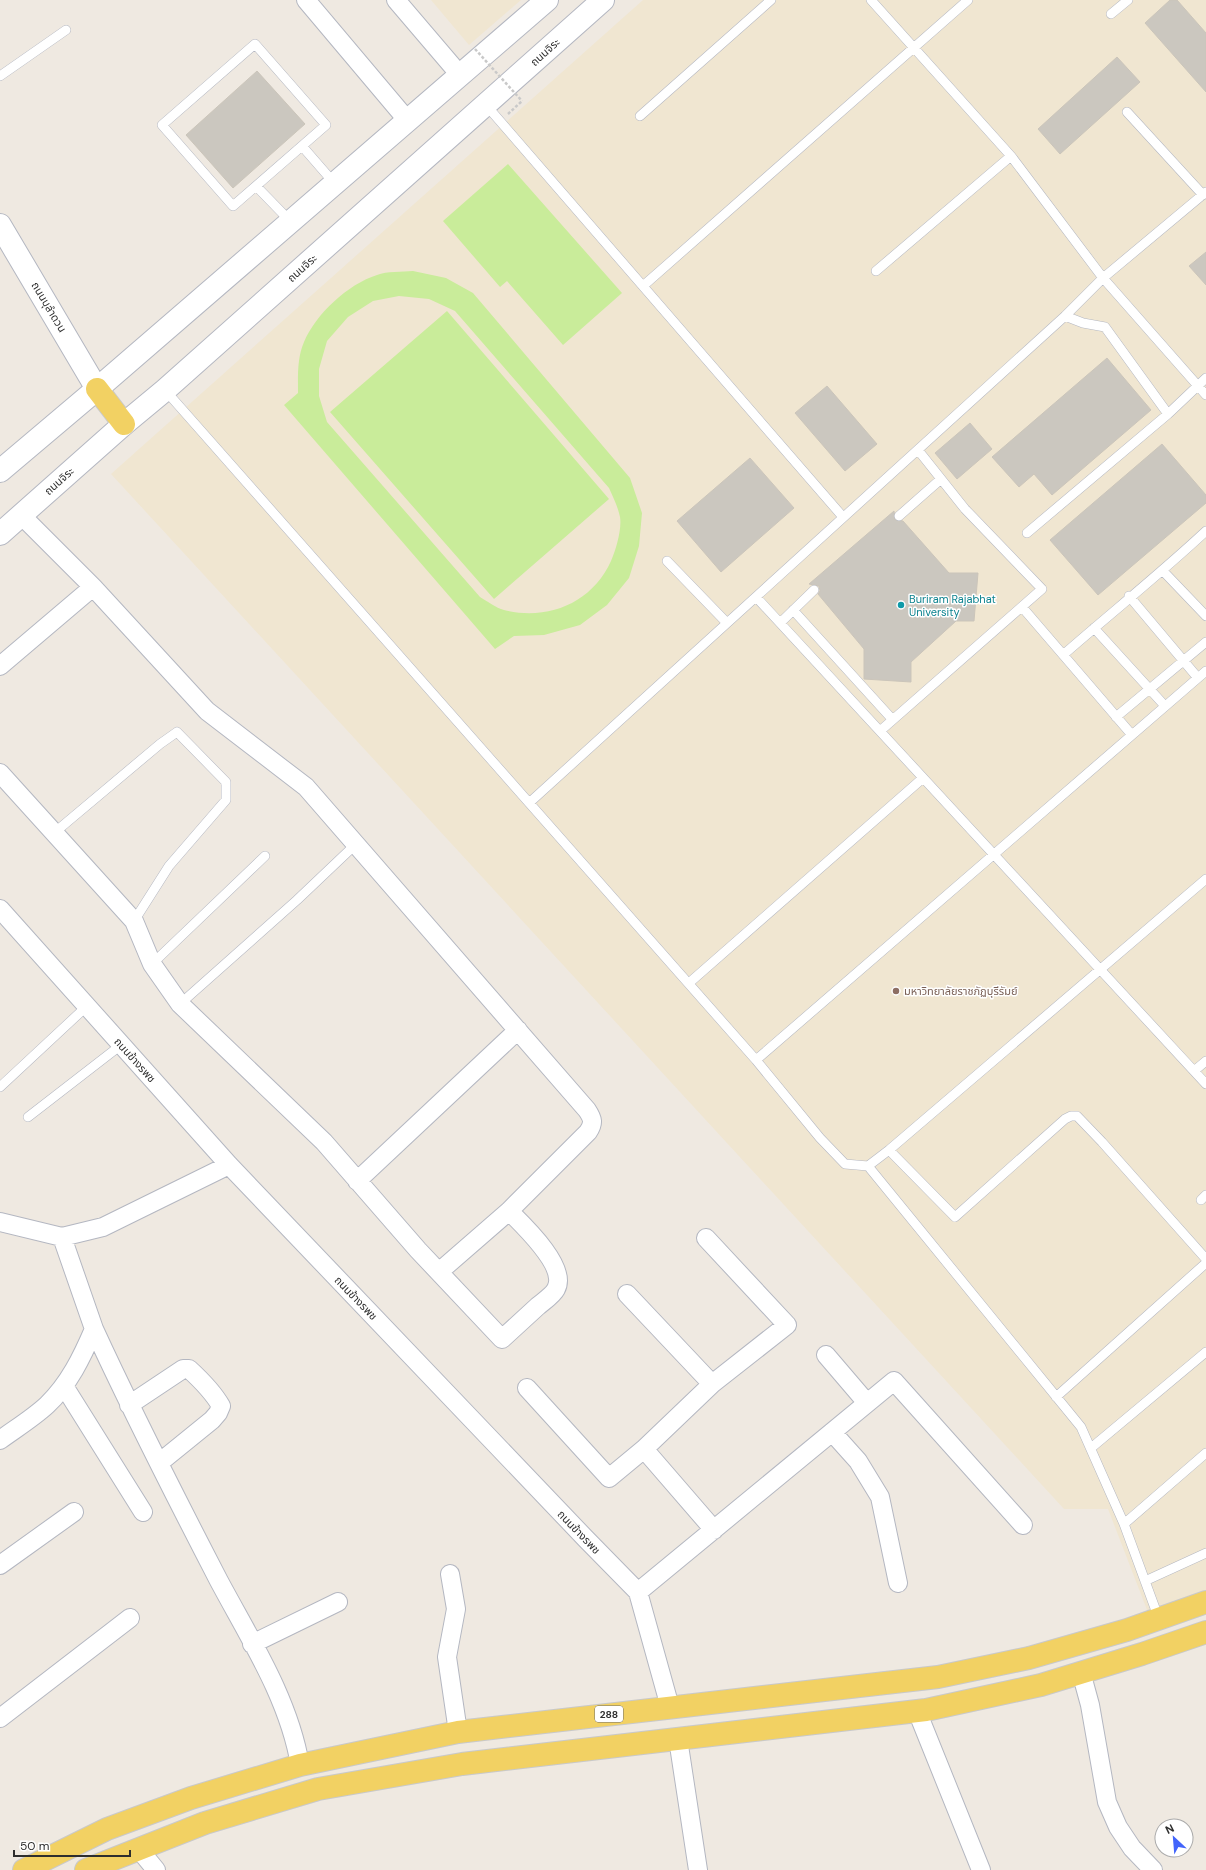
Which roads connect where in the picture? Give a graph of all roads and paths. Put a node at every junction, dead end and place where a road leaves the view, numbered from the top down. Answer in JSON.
{"nodes":[{"id":1,"x":396,"y":0,"type":"edge"},
{"id":2,"x":547,"y":0,"type":"edge"},
{"id":3,"x":604,"y":0,"type":"edge"},
{"id":4,"x":771,"y":0,"type":"edge"},
{"id":5,"x":871,"y":0,"type":"edge"},
{"id":6,"x":968,"y":0,"type":"edge"},
{"id":7,"x":1128,"y":0,"type":"edge"},
{"id":8,"x":311,"y":2,"type":"edge"},
{"id":9,"x":1111,"y":14,"type":"dead end"},
{"id":10,"x":66,"y":30,"type":"dead end"},
{"id":11,"x":915,"y":48,"type":"junction"},
{"id":12,"x":474,"y":49,"type":"dead end"},
{"id":13,"x":460,"y":75,"type":"junction"},
{"id":14,"x":0,"y":76,"type":"edge"},
{"id":15,"x":486,"y":105,"type":"junction"},
{"id":16,"x":1127,"y":112,"type":"dead end"},
{"id":17,"x":640,"y":116,"type":"dead end"},
{"id":18,"x":408,"y":121,"type":"junction"},
{"id":19,"x":500,"y":121,"type":"junction"},
{"id":20,"x":302,"y":146,"type":"junction"},
{"id":21,"x":1011,"y":156,"type":"junction"},
{"id":22,"x":335,"y":184,"type":"junction"},
{"id":23,"x":256,"y":186,"type":"junction"},
{"id":24,"x":1204,"y":194,"type":"edge"},
{"id":25,"x":291,"y":222,"type":"junction"},
{"id":26,"x":0,"y":225,"type":"edge"},
{"id":27,"x":876,"y":271,"type":"dead end"},
{"id":28,"x":1103,"y":278,"type":"junction"},
{"id":29,"x":643,"y":286,"type":"junction"},
{"id":30,"x":1065,"y":316,"type":"junction"},
{"id":31,"x":1206,"y":378,"type":"edge"},
{"id":32,"x":1197,"y":386,"type":"junction"},
{"id":33,"x":97,"y":389,"type":"junction"},
{"id":34,"x":165,"y":390,"type":"junction"},
{"id":35,"x":1206,"y":396,"type":"edge"},
{"id":36,"x":1168,"y":414,"type":"junction"},
{"id":37,"x":124,"y":424,"type":"junction"},
{"id":38,"x":918,"y":450,"type":"junction"},
{"id":39,"x":0,"y":471,"type":"edge"},
{"id":40,"x":941,"y":479,"type":"junction"},
{"id":41,"x":21,"y":515,"type":"junction"},
{"id":42,"x":898,"y":516,"type":"dead end"},
{"id":43,"x":843,"y":517,"type":"junction"},
{"id":44,"x":1206,"y":530,"type":"edge"},
{"id":45,"x":1027,"y":533,"type":"dead end"},
{"id":46,"x":0,"y":534,"type":"edge"},
{"id":47,"x":667,"y":560,"type":"dead end"},
{"id":48,"x":1163,"y":571,"type":"junction"},
{"id":49,"x":93,"y":587,"type":"junction"},
{"id":50,"x":814,"y":590,"type":"dead end"},
{"id":51,"x":1129,"y":596,"type":"junction"},
{"id":52,"x":756,"y":597,"type":"junction"},
{"id":53,"x":1022,"y":607,"type":"junction"},
{"id":54,"x":793,"y":610,"type":"junction"},
{"id":55,"x":1206,"y":616,"type":"edge"},
{"id":56,"x":727,"y":623,"type":"junction"},
{"id":57,"x":780,"y":623,"type":"junction"},
{"id":58,"x":1094,"y":628,"type":"junction"},
{"id":59,"x":1206,"y":642,"type":"edge"},
{"id":60,"x":1062,"y":655,"type":"junction"},
{"id":61,"x":1184,"y":661,"type":"junction"},
{"id":62,"x":0,"y":666,"type":"edge"},
{"id":63,"x":1206,"y":672,"type":"edge"},
{"id":64,"x":1198,"y":678,"type":"junction"},
{"id":65,"x":1150,"y":689,"type":"junction"},
{"id":66,"x":1165,"y":706,"type":"junction"},
{"id":67,"x":1116,"y":717,"type":"junction"},
{"id":68,"x":892,"y":719,"type":"junction"},
{"id":69,"x":880,"y":731,"type":"junction"},
{"id":70,"x":1132,"y":735,"type":"junction"},
{"id":71,"x":0,"y":773,"type":"edge"},
{"id":72,"x":923,"y":778,"type":"junction"},
{"id":73,"x":530,"y":803,"type":"junction"},
{"id":74,"x":54,"y":832,"type":"junction"},
{"id":75,"x":356,"y":844,"type":"junction"},
{"id":76,"x":994,"y":854,"type":"junction"},
{"id":77,"x":265,"y":856,"type":"dead end"},
{"id":78,"x":1206,"y":879,"type":"edge"},
{"id":79,"x":0,"y":909,"type":"edge"},
{"id":80,"x":134,"y":921,"type":"junction"},
{"id":81,"x":152,"y":964,"type":"junction"},
{"id":82,"x":1101,"y":970,"type":"junction"},
{"id":83,"x":689,"y":984,"type":"junction"},
{"id":84,"x":180,"y":1004,"type":"junction"},
{"id":85,"x":87,"y":1006,"type":"junction"},
{"id":86,"x":518,"y":1030,"type":"junction"},
{"id":87,"x":122,"y":1044,"type":"junction"},
{"id":88,"x":756,"y":1060,"type":"junction"},
{"id":89,"x":1206,"y":1061,"type":"edge"},
{"id":90,"x":1194,"y":1071,"type":"junction"},
{"id":91,"x":1206,"y":1084,"type":"edge"},
{"id":92,"x":0,"y":1087,"type":"edge"},
{"id":93,"x":28,"y":1117,"type":"dead end"},
{"id":94,"x":889,"y":1150,"type":"junction"},
{"id":95,"x":229,"y":1165,"type":"junction"},
{"id":96,"x":868,"y":1166,"type":"junction"},
{"id":97,"x":357,"y":1181,"type":"junction"},
{"id":98,"x":509,"y":1210,"type":"junction"},
{"id":99,"x":0,"y":1222,"type":"edge"},
{"id":100,"x":62,"y":1237,"type":"junction"},
{"id":101,"x":706,"y":1238,"type":"dead end"},
{"id":102,"x":1206,"y":1259,"type":"edge"},
{"id":103,"x":1206,"y":1263,"type":"edge"},
{"id":104,"x":440,"y":1271,"type":"junction"},
{"id":105,"x":627,"y":1294,"type":"dead end"},
{"id":106,"x":94,"y":1329,"type":"junction"},
{"id":107,"x":1206,"y":1352,"type":"edge"},
{"id":108,"x":826,"y":1355,"type":"dead end"},
{"id":109,"x":712,"y":1384,"type":"junction"},
{"id":110,"x":64,"y":1386,"type":"junction"},
{"id":111,"x":528,"y":1388,"type":"dead end"},
{"id":112,"x":1056,"y":1397,"type":"junction"},
{"id":113,"x":867,"y":1403,"type":"junction"},
{"id":114,"x":129,"y":1405,"type":"junction"},
{"id":115,"x":832,"y":1432,"type":"junction"},
{"id":116,"x":0,"y":1440,"type":"edge"},
{"id":117,"x":1090,"y":1448,"type":"junction"},
{"id":118,"x":644,"y":1449,"type":"junction"},
{"id":119,"x":1206,"y":1453,"type":"edge"},
{"id":120,"x":159,"y":1463,"type":"junction"},
{"id":121,"x":74,"y":1512,"type":"dead end"},
{"id":122,"x":143,"y":1512,"type":"dead end"},
{"id":123,"x":1124,"y":1524,"type":"junction"},
{"id":124,"x":1023,"y":1525,"type":"dead end"},
{"id":125,"x":714,"y":1530,"type":"junction"},
{"id":126,"x":1205,"y":1557,"type":"edge"},
{"id":127,"x":0,"y":1565,"type":"edge"},
{"id":128,"x":450,"y":1574,"type":"dead end"},
{"id":129,"x":1145,"y":1581,"type":"junction"},
{"id":130,"x":898,"y":1583,"type":"dead end"},
{"id":131,"x":638,"y":1592,"type":"junction"},
{"id":132,"x":338,"y":1602,"type":"dead end"},
{"id":133,"x":1206,"y":1602,"type":"edge"},
{"id":134,"x":130,"y":1618,"type":"dead end"},
{"id":135,"x":1159,"y":1619,"type":"junction"},
{"id":136,"x":1206,"y":1632,"type":"edge"},
{"id":137,"x":252,"y":1644,"type":"junction"},
{"id":138,"x":1081,"y":1672,"type":"junction"},
{"id":139,"x":670,"y":1707,"type":"junction"},
{"id":140,"x":917,"y":1711,"type":"junction"},
{"id":141,"x":0,"y":1718,"type":"edge"},
{"id":142,"x":458,"y":1732,"type":"junction"},
{"id":143,"x":678,"y":1739,"type":"junction"},
{"id":144,"x":300,"y":1765,"type":"junction"},
{"id":145,"x":138,"y":1848,"type":"junction"},
{"id":146,"x":24,"y":1870,"type":"edge"},
{"id":147,"x":86,"y":1870,"type":"edge"},
{"id":148,"x":156,"y":1870,"type":"edge"},
{"id":149,"x":698,"y":1870,"type":"edge"},
{"id":150,"x":981,"y":1870,"type":"edge"},
{"id":151,"x":1153,"y":1870,"type":"edge"}],
"edges":[{"from":1,"to":13,"type":"street"},
{"from":2,"to":13,"type":"main road"},
{"from":3,"to":15,"type":"main road","name":"ถนนจิระ"},
{"from":4,"to":17,"type":"lane"},
{"from":5,"to":11,"type":"lane"},
{"from":6,"to":11,"type":"lane"},
{"from":7,"to":9,"type":"lane"},
{"from":8,"to":18,"type":"street"},
{"from":10,"to":14,"type":"lane"},
{"from":11,"to":21,"type":"lane"},
{"from":11,"to":29,"type":"lane"},
{"from":12,"to":19,"type":"path","bridge":true},
{"from":13,"to":18,"type":"main road"},
{"from":15,"to":19,"type":"lane"},
{"from":15,"to":34,"type":"main road","name":"ถนนจิระ"},
{"from":16,"to":24,"type":"lane"},
{"from":18,"to":22,"type":"main road"},
{"from":19,"to":29,"type":"lane"},
{"from":20,"to":22,"type":"lane"},
{"from":20,"to":23,"type":"lane"},
{"from":20,"to":23,"type":"lane"},
{"from":21,"to":27,"type":"lane"},
{"from":21,"to":28,"type":"lane"},
{"from":22,"to":25,"type":"main road"},
{"from":23,"to":25,"type":"lane"},
{"from":24,"to":28,"type":"lane"},
{"from":25,"to":33,"type":"main road"},
{"from":26,"to":33,"type":"main road","name":"ถนนบุลำดวน"},
{"from":28,"to":30,"type":"lane"},
{"from":28,"to":32,"type":"lane"},
{"from":29,"to":43,"type":"lane"},
{"from":30,"to":36,"type":"lane"},
{"from":30,"to":38,"type":"lane"},
{"from":31,"to":32,"type":"lane"},
{"from":32,"to":35,"type":"lane"},
{"from":32,"to":36,"type":"lane"},
{"from":33,"to":37,"type":"main road"},
{"from":33,"to":39,"type":"main road"},
{"from":34,"to":37,"type":"main road","name":"ถนนจิระ"},
{"from":34,"to":73,"type":"lane"},
{"from":36,"to":45,"type":"lane"},
{"from":37,"to":41,"type":"main road","name":"ถนนจิระ"},
{"from":38,"to":40,"type":"lane"},
{"from":38,"to":43,"type":"lane"},
{"from":40,"to":42,"type":"lane"},
{"from":40,"to":53,"type":"lane"},
{"from":41,"to":46,"type":"main road","name":"ถนนจิระ"},
{"from":41,"to":49,"type":"street"},
{"from":43,"to":52,"type":"lane"},
{"from":44,"to":48,"type":"lane"},
{"from":47,"to":56,"type":"lane"},
{"from":48,"to":51,"type":"lane"},
{"from":48,"to":55,"type":"lane"},
{"from":49,"to":62,"type":"street"},
{"from":49,"to":75,"type":"street"},
{"from":50,"to":54,"type":"lane"},
{"from":51,"to":58,"type":"lane"},
{"from":51,"to":61,"type":"lane"},
{"from":52,"to":56,"type":"lane"},
{"from":52,"to":57,"type":"lane"},
{"from":53,"to":60,"type":"lane"},
{"from":53,"to":68,"type":"lane"},
{"from":54,"to":57,"type":"lane"},
{"from":54,"to":68,"type":"lane"},
{"from":56,"to":73,"type":"lane"},
{"from":57,"to":69,"type":"lane"},
{"from":58,"to":60,"type":"lane"},
{"from":58,"to":65,"type":"lane"},
{"from":59,"to":61,"type":"lane"},
{"from":60,"to":67,"type":"lane"},
{"from":61,"to":64,"type":"lane"},
{"from":61,"to":65,"type":"lane"},
{"from":63,"to":64,"type":"lane"},
{"from":64,"to":66,"type":"lane"},
{"from":65,"to":66,"type":"lane"},
{"from":65,"to":67,"type":"lane"},
{"from":66,"to":70,"type":"lane"},
{"from":67,"to":70,"type":"lane"},
{"from":68,"to":69,"type":"lane"},
{"from":69,"to":72,"type":"lane"},
{"from":70,"to":76,"type":"lane"},
{"from":71,"to":74,"type":"street"},
{"from":72,"to":76,"type":"lane"},
{"from":72,"to":83,"type":"lane"},
{"from":73,"to":83,"type":"lane"},
{"from":74,"to":80,"type":"street"},
{"from":74,"to":80,"type":"lane"},
{"from":75,"to":84,"type":"lane"},
{"from":75,"to":86,"type":"street"},
{"from":76,"to":82,"type":"lane"},
{"from":76,"to":88,"type":"lane"},
{"from":77,"to":81,"type":"lane"},
{"from":78,"to":82,"type":"lane"},
{"from":79,"to":85,"type":"street","name":"ถนนข้างรพช"},
{"from":80,"to":81,"type":"street"},
{"from":81,"to":84,"type":"street"},
{"from":82,"to":90,"type":"lane"},
{"from":82,"to":94,"type":"lane"},
{"from":83,"to":88,"type":"lane"},
{"from":84,"to":97,"type":"street"},
{"from":85,"to":87,"type":"street","name":"ถนนข้างรพช"},
{"from":85,"to":92,"type":"lane"},
{"from":86,"to":97,"type":"street"},
{"from":86,"to":98,"type":"street"},
{"from":87,"to":93,"type":"lane"},
{"from":87,"to":95,"type":"street","name":"ถนนข้างรพช"},
{"from":88,"to":96,"type":"lane"},
{"from":89,"to":90,"type":"lane"},
{"from":90,"to":91,"type":"lane"},
{"from":94,"to":96,"type":"lane"},
{"from":94,"to":102,"type":"lane"},
{"from":95,"to":100,"type":"street"},
{"from":95,"to":131,"type":"street","name":"ถนนข้างรพช"},
{"from":96,"to":112,"type":"lane"},
{"from":97,"to":104,"type":"street"},
{"from":98,"to":104,"type":"street"},
{"from":98,"to":104,"type":"street"},
{"from":99,"to":100,"type":"street"},
{"from":100,"to":106,"type":"street"},
{"from":101,"to":109,"type":"street"},
{"from":103,"to":112,"type":"lane"},
{"from":105,"to":109,"type":"street"},
{"from":106,"to":110,"type":"street"},
{"from":106,"to":114,"type":"street"},
{"from":107,"to":117,"type":"lane"},
{"from":108,"to":113,"type":"street"},
{"from":109,"to":118,"type":"street"},
{"from":110,"to":116,"type":"street"},
{"from":110,"to":122,"type":"street"},
{"from":111,"to":118,"type":"street"},
{"from":112,"to":117,"type":"lane"},
{"from":113,"to":115,"type":"street"},
{"from":113,"to":124,"type":"street"},
{"from":114,"to":120,"type":"street"},
{"from":114,"to":120,"type":"street"},
{"from":115,"to":125,"type":"street"},
{"from":115,"to":130,"type":"street"},
{"from":117,"to":123,"type":"lane"},
{"from":118,"to":125,"type":"street"},
{"from":119,"to":123,"type":"lane"},
{"from":120,"to":137,"type":"street"},
{"from":121,"to":127,"type":"street"},
{"from":123,"to":129,"type":"lane"},
{"from":125,"to":131,"type":"street"},
{"from":126,"to":129,"type":"lane"},
{"from":128,"to":142,"type":"street"},
{"from":129,"to":135,"type":"lane"},
{"from":131,"to":139,"type":"street","name":"ถนนข้างรพช"},
{"from":132,"to":137,"type":"street"},
{"from":133,"to":135,"type":"main road","number":"288"},
{"from":134,"to":141,"type":"street"},
{"from":135,"to":139,"type":"main road","number":"288"},
{"from":136,"to":138,"type":"main road"},
{"from":137,"to":144,"type":"street"},
{"from":138,"to":140,"type":"main road"},
{"from":138,"to":151,"type":"street"},
{"from":139,"to":142,"type":"main road","number":"288"},
{"from":139,"to":143,"type":"main road"},
{"from":140,"to":143,"type":"main road"},
{"from":140,"to":150,"type":"street"},
{"from":142,"to":144,"type":"main road","number":"288"},
{"from":143,"to":145,"type":"main road"},
{"from":143,"to":149,"type":"street"},
{"from":144,"to":146,"type":"main road","number":"288"},
{"from":145,"to":147,"type":"main road"},
{"from":145,"to":148,"type":"street"}]}
